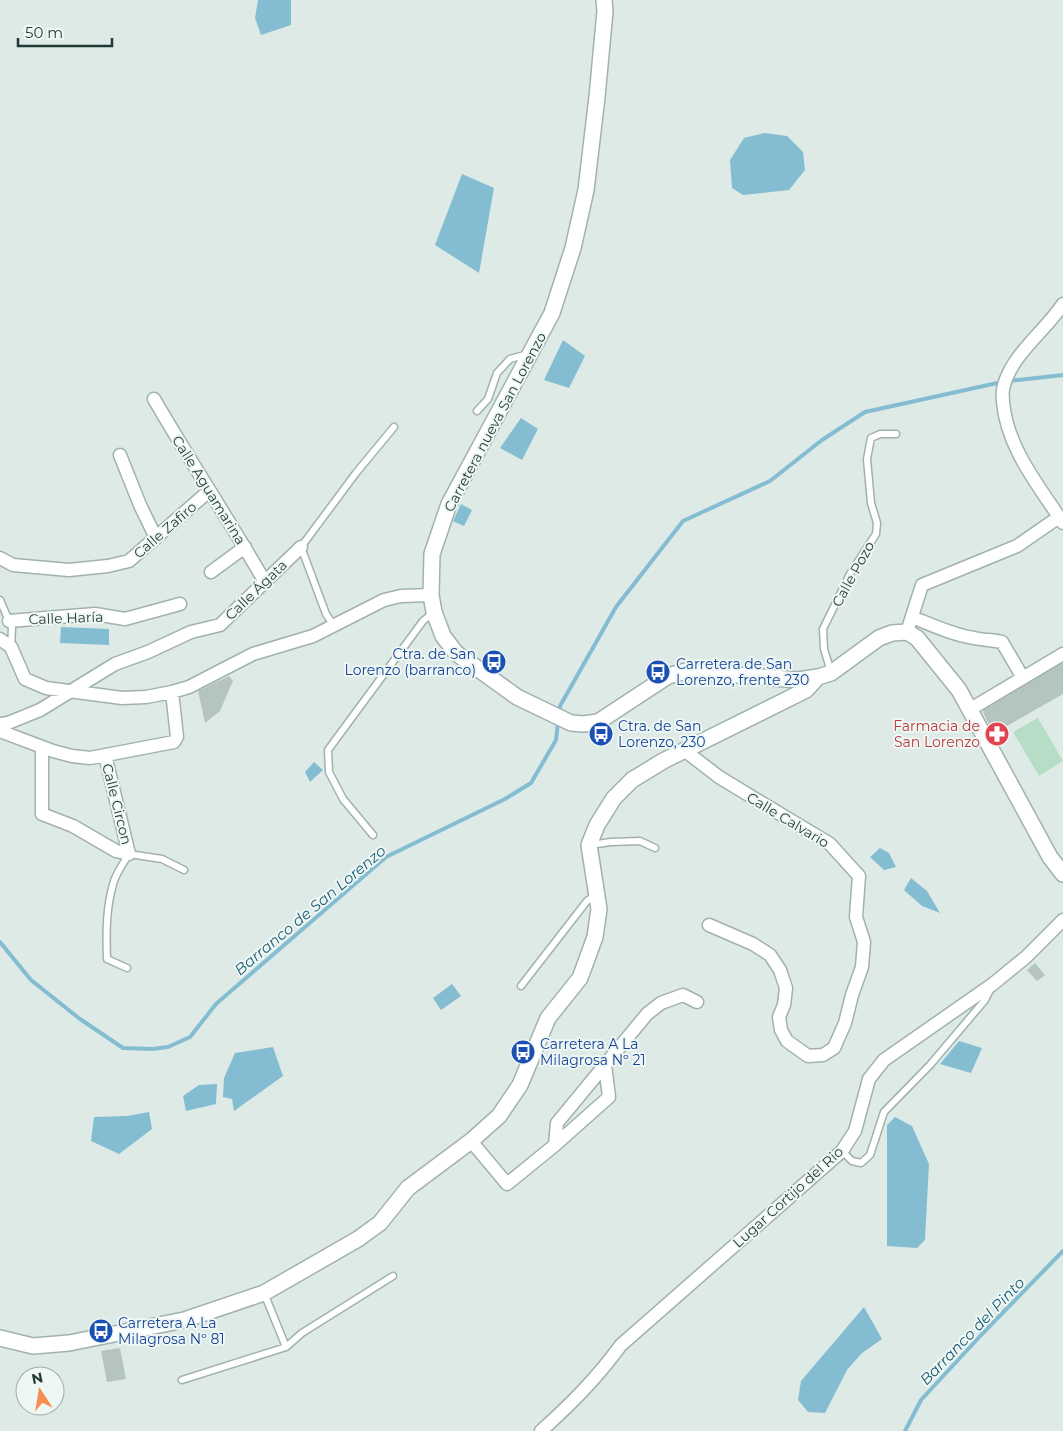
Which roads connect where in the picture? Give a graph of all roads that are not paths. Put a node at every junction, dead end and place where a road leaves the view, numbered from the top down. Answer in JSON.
{"nodes":[{"id":1,"x":604,"y":0,"type":"edge"},
{"id":2,"x":1063,"y":304,"type":"edge"},
{"id":3,"x":531,"y":353,"type":"junction"},
{"id":4,"x":154,"y":399,"type":"dead end"},
{"id":5,"x":478,"y":412,"type":"dead end"},
{"id":6,"x":394,"y":428,"type":"dead end"},
{"id":7,"x":896,"y":434,"type":"dead end"},
{"id":8,"x":120,"y":455,"type":"dead end"},
{"id":9,"x":209,"y":491,"type":"junction"},
{"id":10,"x":1061,"y":520,"type":"edge"},
{"id":11,"x":156,"y":538,"type":"junction"},
{"id":12,"x":245,"y":547,"type":"junction"},
{"id":13,"x":300,"y":547,"type":"junction"},
{"id":14,"x":0,"y":558,"type":"edge"},
{"id":15,"x":211,"y":572,"type":"dead end"},
{"id":16,"x":264,"y":582,"type":"junction"},
{"id":17,"x":431,"y":595,"type":"junction"},
{"id":18,"x":0,"y":600,"type":"edge"},
{"id":19,"x":180,"y":604,"type":"dead end"},
{"id":20,"x":434,"y":612,"type":"junction"},
{"id":21,"x":912,"y":616,"type":"junction"},
{"id":22,"x":9,"y":621,"type":"junction"},
{"id":23,"x":334,"y":626,"type":"junction"},
{"id":24,"x":907,"y":632,"type":"junction"},
{"id":25,"x":0,"y":639,"type":"edge"},
{"id":26,"x":11,"y":647,"type":"junction"},
{"id":27,"x":1063,"y":654,"type":"edge"},
{"id":28,"x":824,"y":675,"type":"junction"},
{"id":29,"x":1023,"y":678,"type":"junction"},
{"id":30,"x":71,"y":692,"type":"junction"},
{"id":31,"x":172,"y":692,"type":"junction"},
{"id":32,"x":970,"y":710,"type":"junction"},
{"id":33,"x":0,"y":724,"type":"edge"},
{"id":34,"x":0,"y":731,"type":"edge"},
{"id":35,"x":42,"y":747,"type":"junction"},
{"id":36,"x":684,"y":750,"type":"junction"},
{"id":37,"x":105,"y":755,"type":"junction"},
{"id":38,"x":373,"y":835,"type":"dead end"},
{"id":39,"x":589,"y":845,"type":"junction"},
{"id":40,"x":655,"y":848,"type":"dead end"},
{"id":41,"x":129,"y":854,"type":"junction"},
{"id":42,"x":184,"y":870,"type":"dead end"},
{"id":43,"x":1063,"y":874,"type":"edge"},
{"id":44,"x":597,"y":895,"type":"junction"},
{"id":45,"x":1063,"y":920,"type":"edge"},
{"id":46,"x":709,"y":925,"type":"dead end"},
{"id":47,"x":127,"y":968,"type":"dead end"},
{"id":48,"x":993,"y":984,"type":"junction"},
{"id":49,"x":521,"y":986,"type":"dead end"},
{"id":50,"x":697,"y":1002,"type":"dead end"},
{"id":51,"x":605,"y":1065,"type":"junction"},
{"id":52,"x":471,"y":1141,"type":"junction"},
{"id":53,"x":555,"y":1145,"type":"junction"},
{"id":54,"x":842,"y":1150,"type":"junction"},
{"id":55,"x":393,"y":1276,"type":"dead end"},
{"id":56,"x":264,"y":1293,"type":"junction"},
{"id":57,"x":0,"y":1338,"type":"edge"},
{"id":58,"x":286,"y":1347,"type":"junction"},
{"id":59,"x":182,"y":1380,"type":"dead end"},
{"id":60,"x":541,"y":1431,"type":"edge"}],
"edges":[{"from":1,"to":3,"type":"street","name":"Carretera nueva San Lorenzo"},
{"from":2,"to":10,"type":"street"},
{"from":3,"to":5,"type":"lane"},
{"from":3,"to":17,"type":"street","name":"Carretera nueva San Lorenzo"},
{"from":4,"to":9,"type":"street","name":"Calle Aguamarina"},
{"from":6,"to":13,"type":"lane","name":"Calle Ágata"},
{"from":7,"to":28,"type":"lane","name":"Calle Pozo"},
{"from":8,"to":11,"type":"street"},
{"from":9,"to":11,"type":"street","name":"Calle Zafiro"},
{"from":9,"to":12,"type":"street","name":"Calle Aguamarina"},
{"from":10,"to":21,"type":"street"},
{"from":11,"to":14,"type":"street","name":"Calle Zafiro"},
{"from":12,"to":15,"type":"street"},
{"from":12,"to":16,"type":"street","name":"Calle Aguamarina"},
{"from":13,"to":16,"type":"street","name":"Calle Ágata"},
{"from":13,"to":23,"type":"lane"},
{"from":16,"to":30,"type":"street","name":"Calle Ágata"},
{"from":17,"to":20,"type":"street","name":"Carretera nueva San Lorenzo"},
{"from":17,"to":23,"type":"street"},
{"from":18,"to":22,"type":"lane"},
{"from":19,"to":22,"type":"street","name":"Calle Haría"},
{"from":20,"to":28,"type":"street","name":"Carretera nueva San Lorenzo"},
{"from":20,"to":38,"type":"lane"},
{"from":21,"to":24,"type":"street"},
{"from":21,"to":29,"type":"street"},
{"from":22,"to":26,"type":"lane"},
{"from":23,"to":31,"type":"street"},
{"from":24,"to":28,"type":"street"},
{"from":24,"to":32,"type":"street"},
{"from":25,"to":26,"type":"street"},
{"from":26,"to":30,"type":"street"},
{"from":27,"to":29,"type":"street"},
{"from":28,"to":36,"type":"street"},
{"from":29,"to":32,"type":"street"},
{"from":30,"to":31,"type":"street"},
{"from":30,"to":33,"type":"street","name":"Calle Ágata"},
{"from":31,"to":37,"type":"street"},
{"from":32,"to":43,"type":"street"},
{"from":34,"to":35,"type":"street"},
{"from":35,"to":37,"type":"street"},
{"from":35,"to":41,"type":"street"},
{"from":36,"to":39,"type":"street"},
{"from":36,"to":46,"type":"street","name":"Calle Calvario"},
{"from":37,"to":41,"type":"street","name":"Calle Circon"},
{"from":39,"to":40,"type":"lane"},
{"from":39,"to":44,"type":"street"},
{"from":41,"to":42,"type":"lane"},
{"from":41,"to":47,"type":"lane"},
{"from":44,"to":49,"type":"lane"},
{"from":44,"to":52,"type":"street"},
{"from":45,"to":48,"type":"street","name":"Lugar Cortijo del Rio"},
{"from":48,"to":54,"type":"street","name":"Lugar Cortijo del Rio"},
{"from":48,"to":54,"type":"lane"},
{"from":50,"to":51,"type":"street"},
{"from":51,"to":53,"type":"street"},
{"from":51,"to":53,"type":"street"},
{"from":52,"to":53,"type":"street"},
{"from":52,"to":56,"type":"street"},
{"from":54,"to":60,"type":"street","name":"Lugar Cortijo del Rio"},
{"from":55,"to":58,"type":"lane"},
{"from":56,"to":57,"type":"street"},
{"from":56,"to":58,"type":"lane"},
{"from":58,"to":59,"type":"lane"}]}
